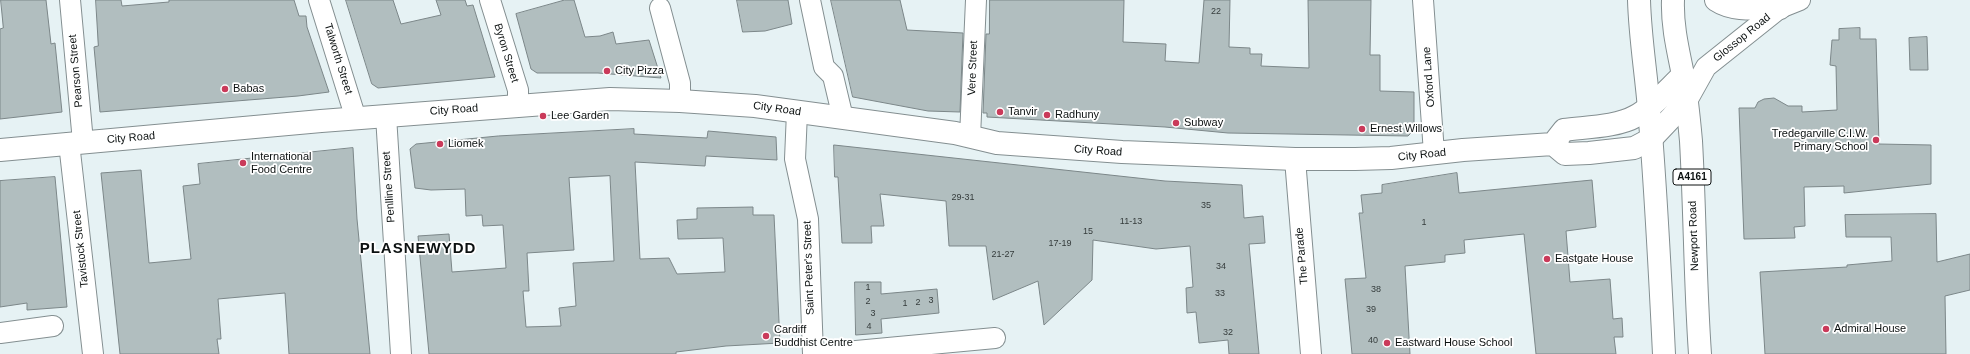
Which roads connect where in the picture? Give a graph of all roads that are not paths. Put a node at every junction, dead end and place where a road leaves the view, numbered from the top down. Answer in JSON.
{"nodes":[{"id":1,"x":70,"y":0,"type":"edge"},
{"id":2,"x":319,"y":0,"type":"edge"},
{"id":3,"x":490,"y":0,"type":"edge"},
{"id":4,"x":810,"y":0,"type":"edge"},
{"id":5,"x":976,"y":0,"type":"edge"},
{"id":6,"x":1424,"y":0,"type":"edge"},
{"id":7,"x":1639,"y":0,"type":"edge"},
{"id":8,"x":1673,"y":0,"type":"edge"},
{"id":9,"x":1716,"y":0,"type":"edge"},
{"id":10,"x":1790,"y":4,"type":"edge"},
{"id":11,"x":660,"y":8,"type":"dead end"},
{"id":12,"x":1706,"y":67,"type":"junction"},
{"id":13,"x":1683,"y":76,"type":"junction"},
{"id":14,"x":680,"y":100,"type":"junction"},
{"id":15,"x":1687,"y":101,"type":"junction"},
{"id":16,"x":518,"y":106,"type":"junction"},
{"id":17,"x":1649,"y":107,"type":"junction"},
{"id":18,"x":797,"y":112,"type":"junction"},
{"id":19,"x":386,"y":116,"type":"junction"},
{"id":20,"x":843,"y":118,"type":"junction"},
{"id":21,"x":356,"y":119,"type":"junction"},
{"id":22,"x":970,"y":137,"type":"junction"},
{"id":23,"x":1651,"y":139,"type":"junction"},
{"id":24,"x":76,"y":143,"type":"junction"},
{"id":25,"x":1553,"y":144,"type":"junction"},
{"id":26,"x":0,"y":150,"type":"edge"},
{"id":27,"x":1434,"y":154,"type":"junction"},
{"id":28,"x":1294,"y":159,"type":"junction"},
{"id":29,"x":53,"y":326,"type":"dead end"},
{"id":30,"x":0,"y":333,"type":"edge"},
{"id":31,"x":995,"y":338,"type":"dead end"},
{"id":32,"x":93,"y":354,"type":"edge"},
{"id":33,"x":401,"y":354,"type":"edge"},
{"id":34,"x":813,"y":354,"type":"edge"},
{"id":35,"x":824,"y":354,"type":"edge"},
{"id":36,"x":1311,"y":354,"type":"edge"},
{"id":37,"x":1664,"y":354,"type":"edge"},
{"id":38,"x":1700,"y":354,"type":"edge"}],
"edges":[{"from":1,"to":24,"type":"street","name":"Pearson Street"},
{"from":2,"to":21,"type":"street","name":"Talworth Street"},
{"from":3,"to":16,"type":"street","name":"Byron Street"},
{"from":4,"to":20,"type":"street"},
{"from":5,"to":22,"type":"street","name":"Vere Street"},
{"from":6,"to":27,"type":"street","name":"Oxford Lane"},
{"from":7,"to":17,"type":"main road"},
{"from":8,"to":13,"type":"main road","name":"Newport Road","number":"A4161"},
{"from":9,"to":10,"type":"main road"},
{"from":10,"to":12,"type":"street","name":"Glossop Road"},
{"from":11,"to":14,"type":"street"},
{"from":12,"to":13,"type":"street","name":"Glossop Road"},
{"from":12,"to":15,"type":"street","name":"Glossop Road"},
{"from":13,"to":15,"type":"main road","name":"Newport Road","number":"A4161"},
{"from":13,"to":17,"type":"main road"},
{"from":14,"to":16,"type":"main road","name":"City Road"},
{"from":14,"to":18,"type":"main road","name":"City Road"},
{"from":15,"to":23,"type":"main road"},
{"from":15,"to":38,"type":"main road","name":"Newport Road","number":"A4161"},
{"from":16,"to":19,"type":"main road","name":"City Road"},
{"from":17,"to":23,"type":"main road"},
{"from":17,"to":25,"type":"main road"},
{"from":18,"to":20,"type":"main road","name":"City Road"},
{"from":18,"to":34,"type":"street","name":"Saint Peter's Street"},
{"from":19,"to":21,"type":"main road","name":"City Road"},
{"from":19,"to":33,"type":"street","name":"Penlline Street"},
{"from":20,"to":22,"type":"main road","name":"City Road"},
{"from":21,"to":24,"type":"main road","name":"City Road"},
{"from":22,"to":28,"type":"main road","name":"City Road"},
{"from":23,"to":25,"type":"main road"},
{"from":23,"to":37,"type":"main road"},
{"from":24,"to":26,"type":"main road","name":"City Road"},
{"from":24,"to":32,"type":"street","name":"Tavistock Street"},
{"from":25,"to":27,"type":"main road","name":"City Road"},
{"from":27,"to":28,"type":"main road","name":"City Road"},
{"from":28,"to":36,"type":"street","name":"The Parade"},
{"from":29,"to":30,"type":"street"},
{"from":31,"to":35,"type":"street"}]}
